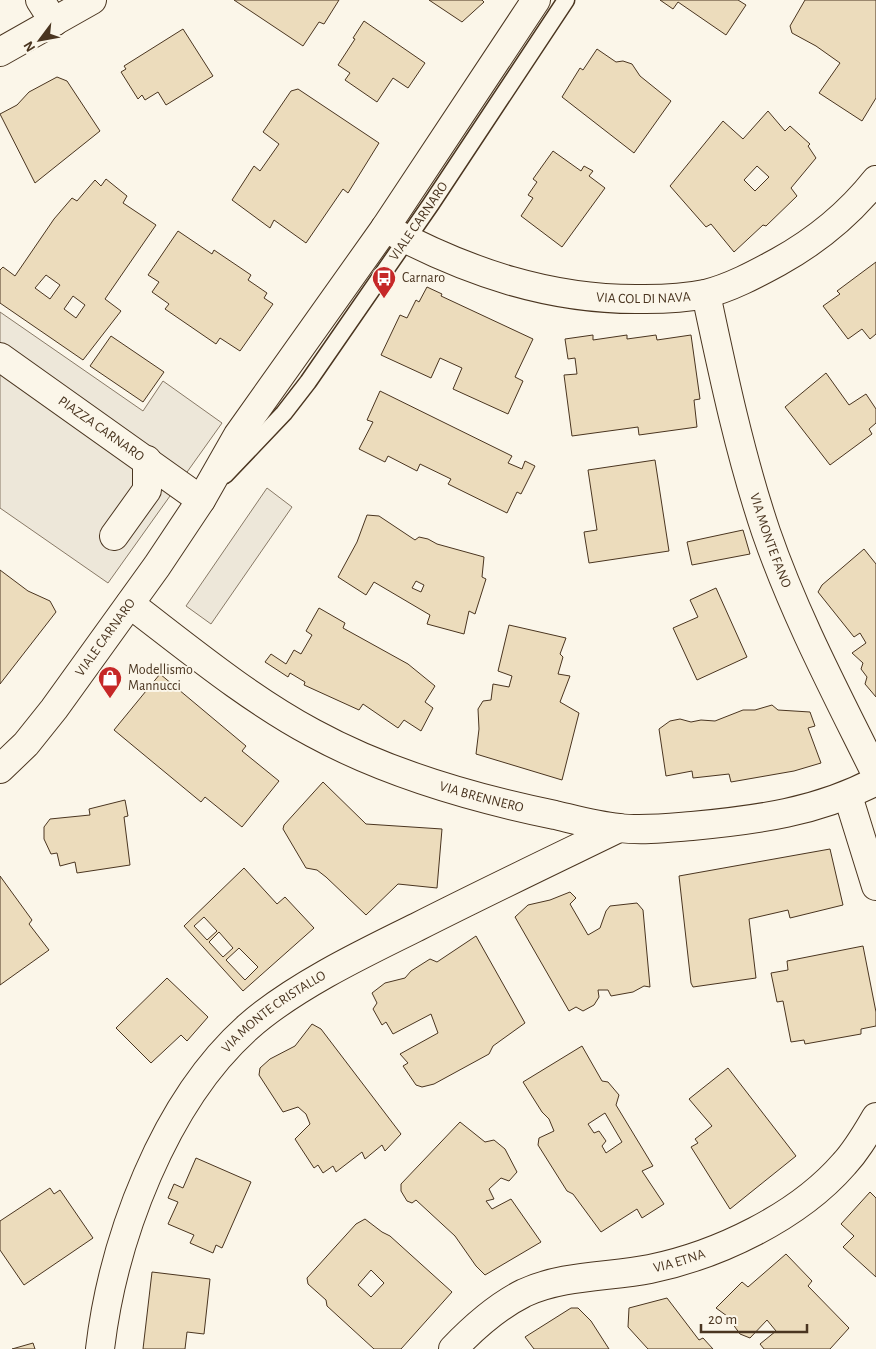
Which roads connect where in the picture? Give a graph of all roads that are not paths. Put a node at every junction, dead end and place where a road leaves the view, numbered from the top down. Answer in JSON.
{"nodes":[{"id":1,"x":92,"y":0,"type":"edge"},
{"id":2,"x":536,"y":0,"type":"edge"},
{"id":3,"x":566,"y":0,"type":"edge"},
{"id":4,"x":47,"y":11,"type":"edge"},
{"id":5,"x":0,"y":52,"type":"edge"},
{"id":6,"x":876,"y":180,"type":"edge"},
{"id":7,"x":395,"y":234,"type":"junction"},
{"id":8,"x":706,"y":294,"type":"junction"},
{"id":9,"x":0,"y":357,"type":"edge"},
{"id":10,"x":147,"y":460,"type":"junction"},
{"id":11,"x":201,"y":500,"type":"junction"},
{"id":12,"x":114,"y":536,"type":"dead end"},
{"id":13,"x":130,"y":604,"type":"junction"},
{"id":14,"x":0,"y":769,"type":"edge"},
{"id":15,"x":876,"y":774,"type":"edge"},
{"id":16,"x":876,"y":781,"type":"edge"},
{"id":17,"x":848,"y":796,"type":"junction"},
{"id":18,"x":618,"y":828,"type":"junction"},
{"id":19,"x":876,"y":886,"type":"edge"},
{"id":20,"x":876,"y":1117,"type":"edge"},
{"id":21,"x":100,"y":1349,"type":"edge"},
{"id":22,"x":453,"y":1349,"type":"edge"}],
"edges":[{"from":1,"to":4,"type":"street"},
{"from":2,"to":7,"type":"street","name":"VIALE CARNARO"},
{"from":3,"to":7,"type":"lane","name":"VIALE CARNARO"},
{"from":4,"to":5,"type":"street"},
{"from":6,"to":8,"type":"street","name":"VIA COL DI NAVA"},
{"from":7,"to":8,"type":"street","name":"VIA COL DI NAVA"},
{"from":7,"to":11,"type":"street","name":"VIALE CARNARO"},
{"from":8,"to":15,"type":"street","name":"VIA MONTE FANO"},
{"from":9,"to":10,"type":"street","name":"PIAZZA CARNARO"},
{"from":10,"to":11,"type":"street","name":"PIAZZA CARNARO"},
{"from":10,"to":12,"type":"street"},
{"from":11,"to":13,"type":"street","name":"VIALE CARNARO"},
{"from":13,"to":14,"type":"street","name":"VIALE CARNARO"},
{"from":13,"to":18,"type":"street","name":"VIA BRENNERO"},
{"from":16,"to":17,"type":"street","name":"VIA BRENNERO"},
{"from":17,"to":18,"type":"street","name":"VIA BRENNERO"},
{"from":17,"to":19,"type":"street"},
{"from":18,"to":21,"type":"street","name":"VIA MONTE CRISTALLO"},
{"from":20,"to":22,"type":"street","name":"VIA ETNA"}]}
